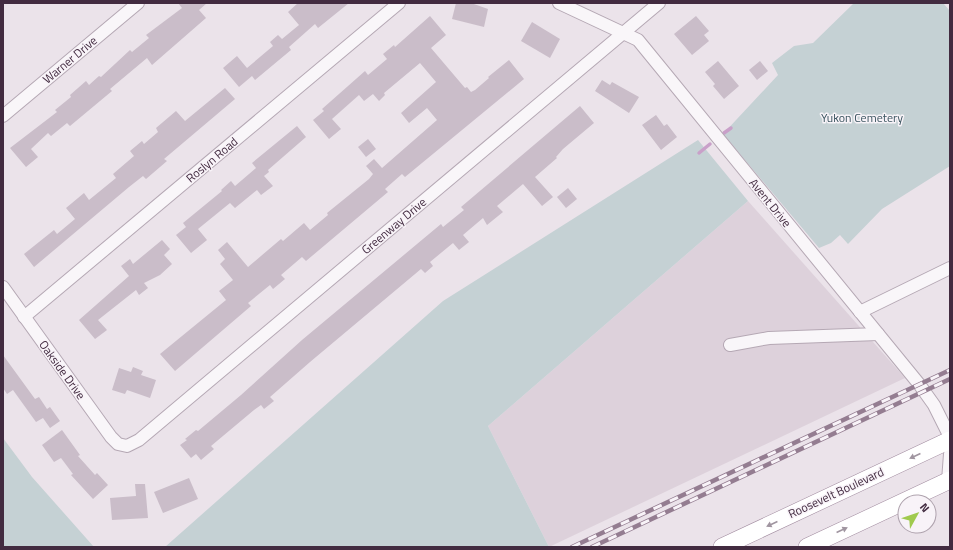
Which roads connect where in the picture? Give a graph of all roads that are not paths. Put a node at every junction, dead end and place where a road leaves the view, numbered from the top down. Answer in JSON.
{"nodes":[{"id":1,"x":138,"y":3,"type":"edge"},
{"id":2,"x":399,"y":3,"type":"edge"},
{"id":3,"x":559,"y":3,"type":"edge"},
{"id":4,"x":659,"y":3,"type":"edge"},
{"id":5,"x":624,"y":33,"type":"junction"},
{"id":6,"x":3,"y":116,"type":"edge"},
{"id":7,"x":950,"y":268,"type":"edge"},
{"id":8,"x":3,"y":287,"type":"edge"},
{"id":9,"x":860,"y":312,"type":"junction"},
{"id":10,"x":24,"y":317,"type":"junction"},
{"id":11,"x":878,"y":334,"type":"junction"},
{"id":12,"x":730,"y":345,"type":"dead end"},
{"id":13,"x":950,"y":438,"type":"edge"},
{"id":14,"x":127,"y":446,"type":"joint"},
{"id":15,"x":950,"y":454,"type":"edge"},
{"id":16,"x":949,"y":480,"type":"edge"},
{"id":17,"x":722,"y":547,"type":"edge"},
{"id":18,"x":807,"y":547,"type":"edge"}],
"edges":[{"from":1,"to":6,"type":"street","name":"Warner Drive"},
{"from":2,"to":10,"type":"street","name":"Roslyn Road"},
{"from":3,"to":5,"type":"street","name":"Avent Drive"},
{"from":4,"to":5,"type":"street","name":"Greenway Drive"},
{"from":5,"to":9,"type":"street","name":"Avent Drive"},
{"from":5,"to":14,"type":"street","name":"Greenway Drive"},
{"from":7,"to":9,"type":"street"},
{"from":8,"to":10,"type":"street","name":"Oakside Drive"},
{"from":9,"to":11,"type":"street","name":"Avent Drive"},
{"from":10,"to":14,"type":"street","name":"Oakside Drive"},
{"from":11,"to":12,"type":"street"},
{"from":11,"to":13,"type":"street","name":"Avent Drive"},
{"from":13,"to":17,"type":"highway","name":"Roosevelt Boulevard","one_way":true},
{"from":15,"to":16,"type":"street"},
{"from":18,"to":16,"type":"highway","one_way":true}]}
